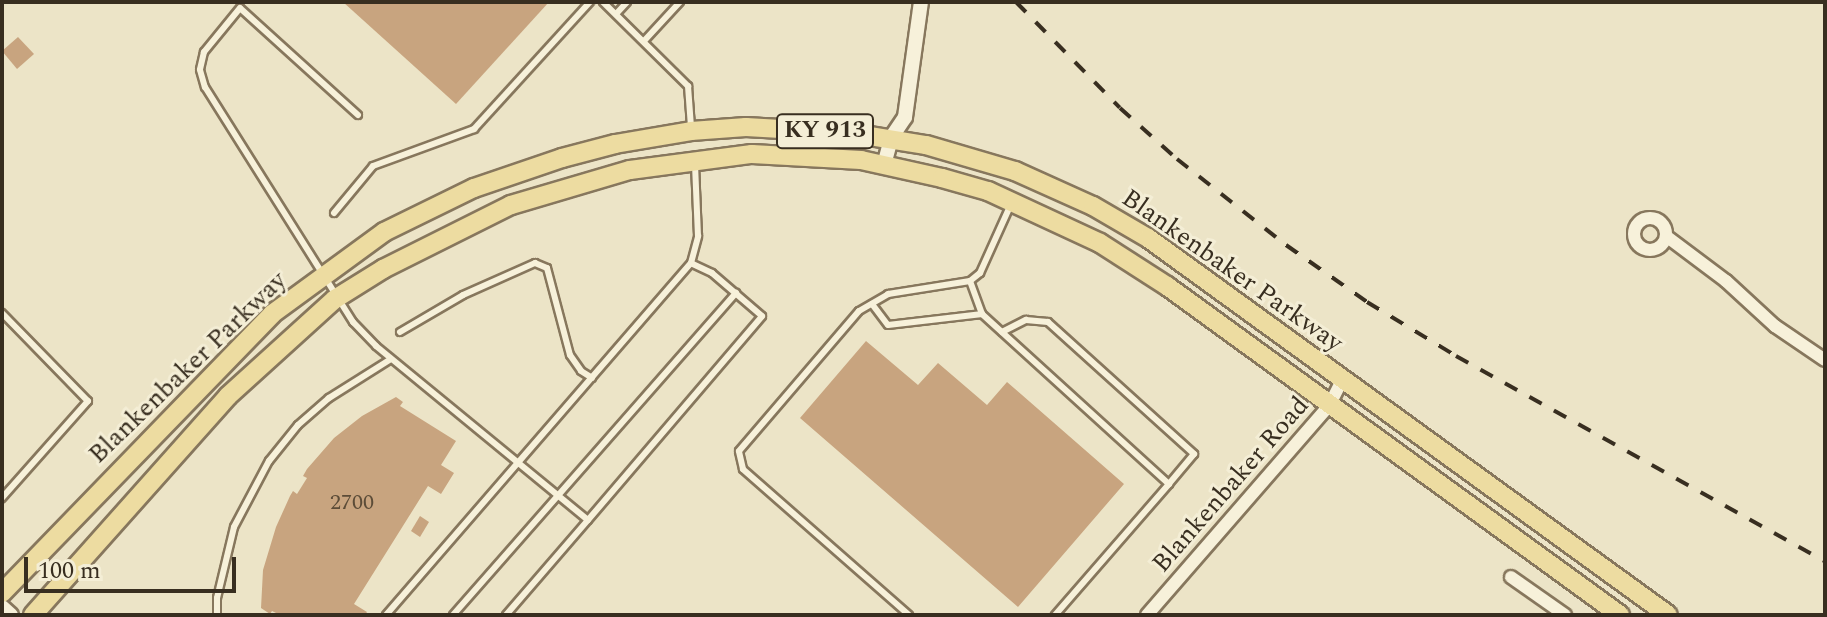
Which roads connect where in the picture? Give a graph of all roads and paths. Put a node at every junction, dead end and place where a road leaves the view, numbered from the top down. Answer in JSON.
{"nodes":[{"id":1,"x":233,"y":2,"type":"edge"},
{"id":2,"x":590,"y":2,"type":"edge"},
{"id":3,"x":603,"y":2,"type":"edge"},
{"id":4,"x":627,"y":2,"type":"edge"},
{"id":5,"x":680,"y":2,"type":"edge"},
{"id":6,"x":921,"y":2,"type":"edge"},
{"id":7,"x":240,"y":8,"type":"junction"},
{"id":8,"x":616,"y":14,"type":"junction"},
{"id":9,"x":644,"y":41,"type":"junction"},
{"id":10,"x":358,"y":115,"type":"dead end"},
{"id":11,"x":691,"y":131,"type":"junction"},
{"id":12,"x":891,"y":138,"type":"junction"},
{"id":13,"x":695,"y":159,"type":"junction"},
{"id":14,"x":884,"y":165,"type":"junction"},
{"id":15,"x":1012,"y":201,"type":"junction"},
{"id":16,"x":334,"y":213,"type":"dead end"},
{"id":17,"x":1666,"y":236,"type":"dead end"},
{"id":18,"x":691,"y":263,"type":"junction"},
{"id":19,"x":321,"y":276,"type":"junction"},
{"id":20,"x":970,"y":281,"type":"junction"},
{"id":21,"x":736,"y":293,"type":"junction"},
{"id":22,"x":335,"y":299,"type":"junction"},
{"id":23,"x":872,"y":304,"type":"junction"},
{"id":24,"x":2,"y":313,"type":"edge"},
{"id":25,"x":982,"y":314,"type":"junction"},
{"id":26,"x":400,"y":332,"type":"dead end"},
{"id":27,"x":1002,"y":332,"type":"junction"},
{"id":28,"x":391,"y":359,"type":"junction"},
{"id":29,"x":1825,"y":360,"type":"edge"},
{"id":30,"x":592,"y":378,"type":"junction"},
{"id":31,"x":1343,"y":379,"type":"junction"},
{"id":32,"x":1329,"y":406,"type":"junction"},
{"id":33,"x":519,"y":464,"type":"junction"},
{"id":34,"x":1169,"y":484,"type":"junction"},
{"id":35,"x":558,"y":496,"type":"junction"},
{"id":36,"x":2,"y":498,"type":"edge"},
{"id":37,"x":588,"y":520,"type":"junction"},
{"id":38,"x":1511,"y":577,"type":"dead end"},
{"id":39,"x":2,"y":593,"type":"edge"},
{"id":40,"x":2,"y":607,"type":"edge"},
{"id":41,"x":11,"y":615,"type":"edge"},
{"id":42,"x":33,"y":615,"type":"edge"},
{"id":43,"x":217,"y":615,"type":"edge"},
{"id":44,"x":386,"y":615,"type":"edge"},
{"id":45,"x":453,"y":615,"type":"edge"},
{"id":46,"x":506,"y":615,"type":"edge"},
{"id":47,"x":909,"y":615,"type":"edge"},
{"id":48,"x":1055,"y":615,"type":"edge"},
{"id":49,"x":1147,"y":615,"type":"edge"},
{"id":50,"x":1565,"y":615,"type":"edge"},
{"id":51,"x":1620,"y":615,"type":"edge"},
{"id":52,"x":1668,"y":615,"type":"edge"}],
"edges":[{"from":1,"to":7,"type":"lane"},
{"from":2,"to":16,"type":"lane"},
{"from":3,"to":8,"type":"lane"},
{"from":4,"to":8,"type":"lane"},
{"from":5,"to":9,"type":"lane"},
{"from":6,"to":12,"type":"street"},
{"from":7,"to":10,"type":"lane"},
{"from":7,"to":19,"type":"lane"},
{"from":8,"to":9,"type":"lane"},
{"from":9,"to":11,"type":"lane"},
{"from":11,"to":12,"type":"main road","name":"Blankenbaker Parkway","number":"KY 913"},
{"from":11,"to":19,"type":"main road","name":"Blankenbaker Parkway","number":"KY 913"},
{"from":12,"to":14,"type":"street"},
{"from":12,"to":31,"type":"main road","name":"Blankenbaker Parkway","number":"KY 913"},
{"from":13,"to":14,"type":"main road","name":"Blankenbaker Parkway","number":"KY 913"},
{"from":13,"to":18,"type":"lane"},
{"from":13,"to":22,"type":"main road","name":"Blankenbaker Parkway","number":"KY 913"},
{"from":14,"to":15,"type":"main road","name":"Blankenbaker Parkway","number":"KY 913"},
{"from":15,"to":20,"type":"lane"},
{"from":15,"to":32,"type":"main road","name":"Blankenbaker Parkway","number":"KY 913"},
{"from":17,"to":29,"type":"street"},
{"from":18,"to":21,"type":"lane"},
{"from":18,"to":30,"type":"lane"},
{"from":19,"to":22,"type":"lane"},
{"from":19,"to":39,"type":"main road","name":"Blankenbaker Parkway","number":"KY 913"},
{"from":20,"to":23,"type":"lane"},
{"from":20,"to":25,"type":"lane"},
{"from":21,"to":35,"type":"lane"},
{"from":21,"to":37,"type":"lane"},
{"from":22,"to":28,"type":"lane"},
{"from":22,"to":42,"type":"main road","name":"Blankenbaker Parkway","number":"KY 913"},
{"from":23,"to":25,"type":"lane"},
{"from":23,"to":47,"type":"lane"},
{"from":24,"to":36,"type":"lane"},
{"from":25,"to":27,"type":"lane"},
{"from":26,"to":30,"type":"lane"},
{"from":27,"to":34,"type":"lane"},
{"from":27,"to":34,"type":"lane"},
{"from":28,"to":33,"type":"lane"},
{"from":28,"to":43,"type":"lane"},
{"from":30,"to":33,"type":"lane"},
{"from":31,"to":32,"type":"street","name":"Blankenbaker Road"},
{"from":31,"to":52,"type":"main road","name":"Blankenbaker Parkway","number":"KY 913"},
{"from":32,"to":49,"type":"street","name":"Blankenbaker Road"},
{"from":32,"to":51,"type":"main road","name":"Blankenbaker Parkway","number":"KY 913"},
{"from":33,"to":35,"type":"lane"},
{"from":33,"to":44,"type":"lane"},
{"from":34,"to":48,"type":"lane"},
{"from":35,"to":37,"type":"lane"},
{"from":35,"to":45,"type":"lane"},
{"from":37,"to":46,"type":"lane"},
{"from":38,"to":50,"type":"street"},
{"from":40,"to":41,"type":"street"}]}
